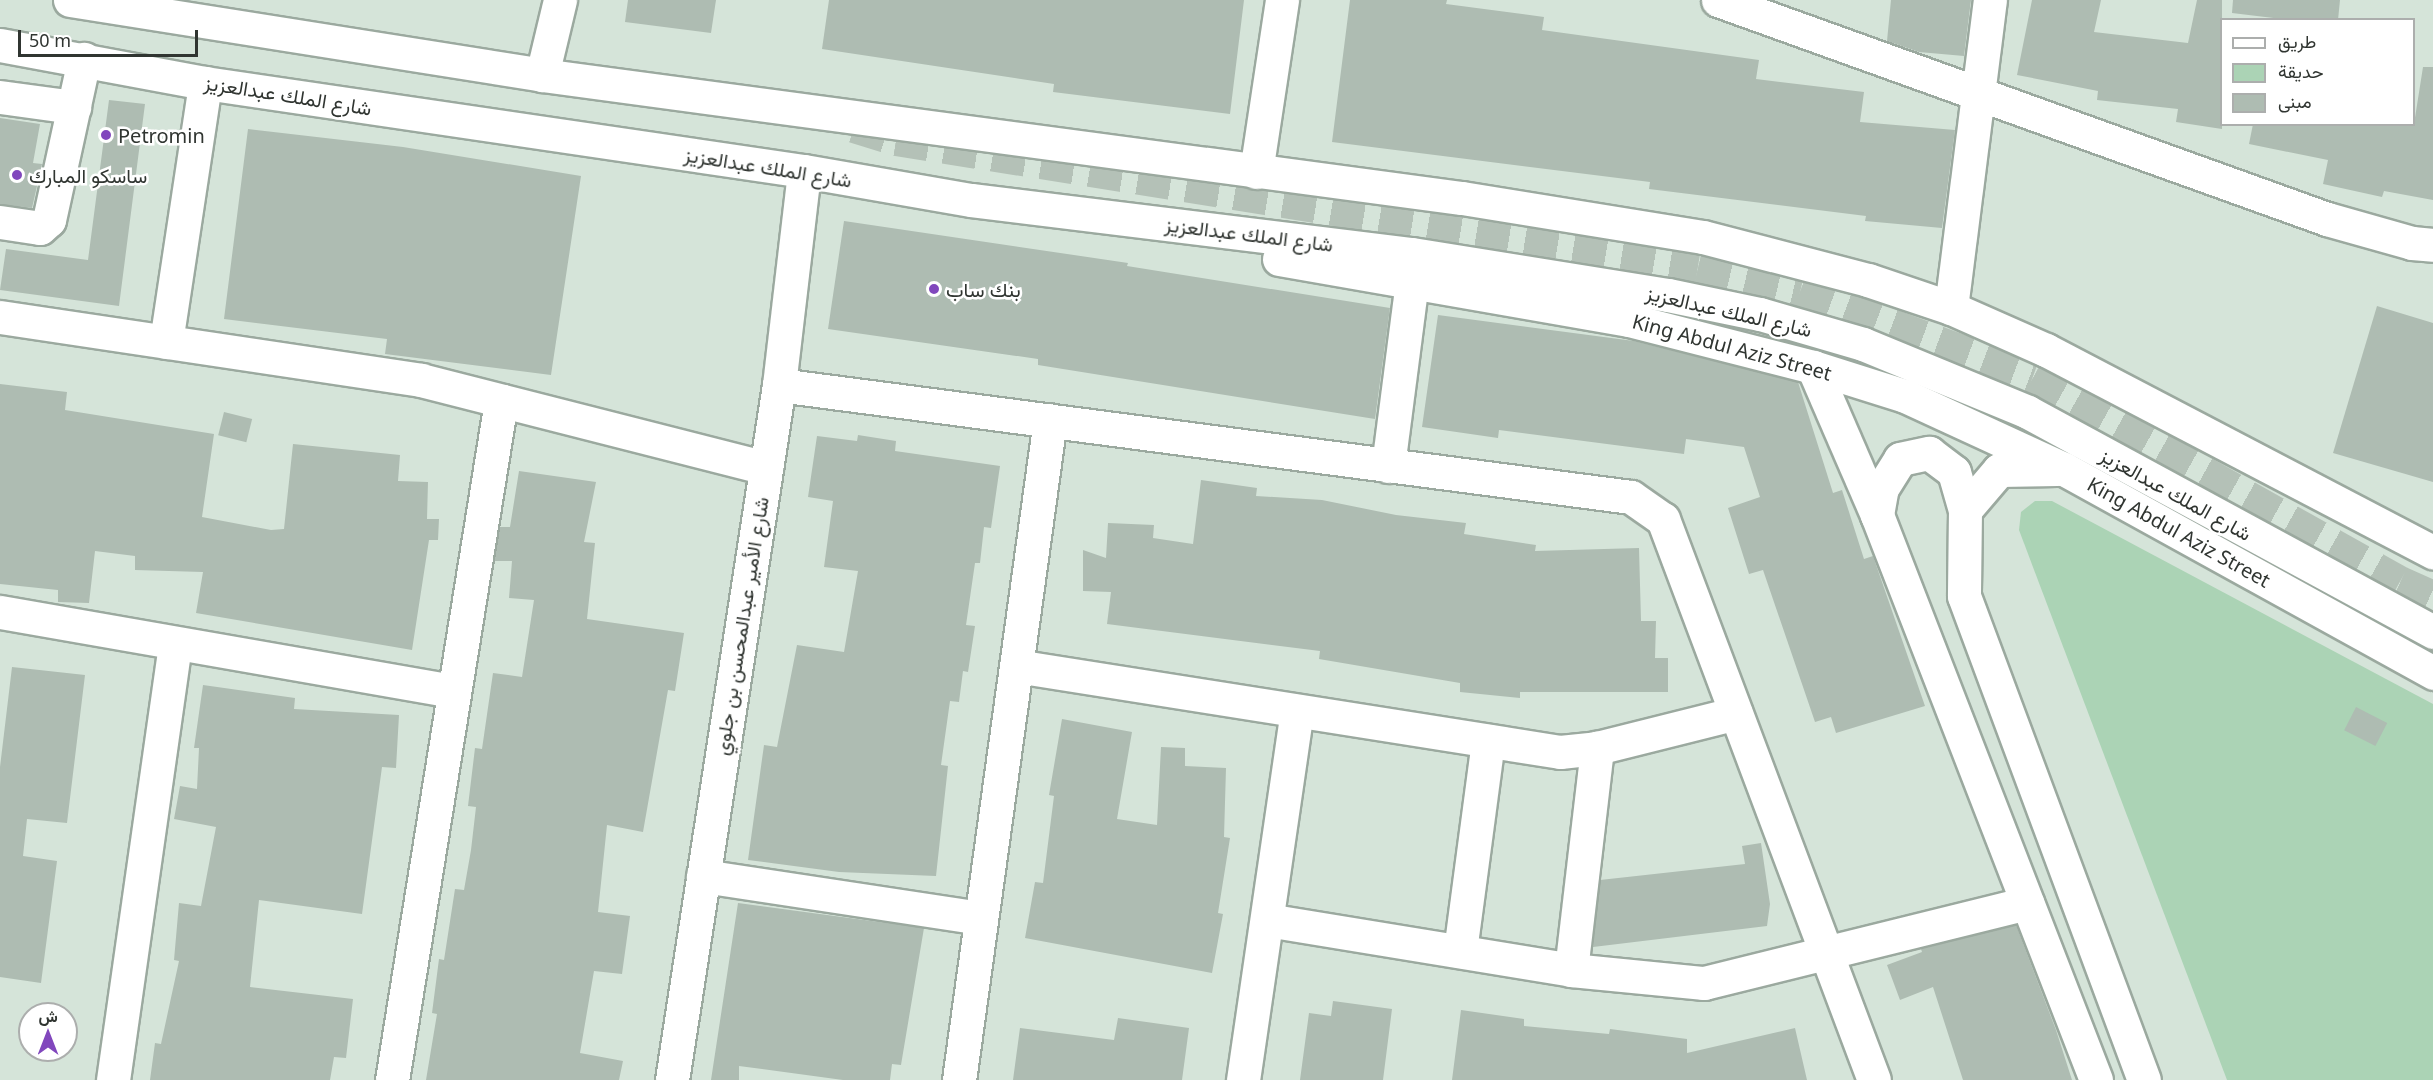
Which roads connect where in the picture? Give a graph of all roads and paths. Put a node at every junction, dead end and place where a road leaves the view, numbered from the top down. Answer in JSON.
{"nodes":[{"id":1,"x":70,"y":0,"type":"edge"},
{"id":2,"x":560,"y":0,"type":"edge"},
{"id":3,"x":1282,"y":0,"type":"edge"},
{"id":4,"x":1718,"y":0,"type":"edge"},
{"id":5,"x":1990,"y":0,"type":"edge"},
{"id":6,"x":0,"y":45,"type":"edge"},
{"id":7,"x":84,"y":59,"type":"junction"},
{"id":8,"x":542,"y":75,"type":"junction"},
{"id":9,"x":205,"y":82,"type":"junction"},
{"id":10,"x":1977,"y":92,"type":"junction"},
{"id":11,"x":0,"y":97,"type":"edge"},
{"id":12,"x":74,"y":107,"type":"junction"},
{"id":13,"x":804,"y":171,"type":"junction"},
{"id":14,"x":1256,"y":172,"type":"junction"},
{"id":15,"x":970,"y":200,"type":"junction"},
{"id":16,"x":0,"y":222,"type":"edge"},
{"id":17,"x":2433,"y":245,"type":"edge"},
{"id":18,"x":1412,"y":281,"type":"junction"},
{"id":19,"x":1951,"y":308,"type":"junction"},
{"id":20,"x":0,"y":317,"type":"edge"},
{"id":21,"x":166,"y":342,"type":"junction"},
{"id":22,"x":1813,"y":366,"type":"junction"},
{"id":23,"x":779,"y":385,"type":"junction"},
{"id":24,"x":501,"y":401,"type":"junction"},
{"id":25,"x":1050,"y":420,"type":"junction"},
{"id":26,"x":1388,"y":466,"type":"junction"},
{"id":27,"x":766,"y":468,"type":"junction"},
{"id":28,"x":2064,"y":469,"type":"junction"},
{"id":29,"x":1965,"y":510,"type":"junction"},
{"id":30,"x":1877,"y":516,"type":"junction"},
{"id":31,"x":2433,"y":552,"type":"edge"},
{"id":32,"x":0,"y":612,"type":"edge"},
{"id":33,"x":2433,"y":633,"type":"edge"},
{"id":34,"x":175,"y":643,"type":"junction"},
{"id":35,"x":1016,"y":666,"type":"junction"},
{"id":36,"x":2433,"y":673,"type":"edge"},
{"id":37,"x":453,"y":691,"type":"junction"},
{"id":38,"x":1297,"y":711,"type":"junction"},
{"id":39,"x":1736,"y":713,"type":"junction"},
{"id":40,"x":1488,"y":741,"type":"junction"},
{"id":41,"x":1597,"y":748,"type":"junction"},
{"id":42,"x":703,"y":876,"type":"junction"},
{"id":43,"x":2027,"y":903,"type":"junction"},
{"id":44,"x":981,"y":918,"type":"junction"},
{"id":45,"x":1267,"y":920,"type":"junction"},
{"id":46,"x":1460,"y":951,"type":"junction"},
{"id":47,"x":1826,"y":953,"type":"junction"},
{"id":48,"x":1571,"y":970,"type":"junction"},
{"id":49,"x":113,"y":1080,"type":"edge"},
{"id":50,"x":392,"y":1080,"type":"edge"},
{"id":51,"x":672,"y":1080,"type":"edge"},
{"id":52,"x":959,"y":1080,"type":"edge"},
{"id":53,"x":1243,"y":1080,"type":"edge"},
{"id":54,"x":1874,"y":1080,"type":"edge"},
{"id":55,"x":2096,"y":1080,"type":"edge"},
{"id":56,"x":2144,"y":1080,"type":"edge"}],
"edges":[{"from":1,"to":8,"type":"street"},
{"from":2,"to":8,"type":"street"},
{"from":3,"to":14,"type":"street"},
{"from":4,"to":10,"type":"street"},
{"from":5,"to":10,"type":"street"},
{"from":6,"to":7,"type":"street","name":"شارع الملك عبدالعزيز"},
{"from":7,"to":9,"type":"street","name":"شارع الملك عبدالعزيز"},
{"from":7,"to":12,"type":"street"},
{"from":8,"to":14,"type":"street"},
{"from":9,"to":13,"type":"street","name":"شارع الملك عبدالعزيز"},
{"from":9,"to":21,"type":"street"},
{"from":10,"to":17,"type":"street"},
{"from":10,"to":19,"type":"street"},
{"from":11,"to":12,"type":"street"},
{"from":12,"to":16,"type":"street"},
{"from":13,"to":15,"type":"street","name":"شارع الملك عبدالعزيز"},
{"from":13,"to":23,"type":"street","name":"شارع الأمير عبدالمحسن بن جلوي"},
{"from":14,"to":19,"type":"street"},
{"from":15,"to":18,"type":"street","name":"King Abdul Aziz Street"},
{"from":15,"to":33,"type":"street","name":"شارع الملك عبدالعزيز"},
{"from":18,"to":22,"type":"street","name":"King Abdul Aziz Street"},
{"from":18,"to":26,"type":"street"},
{"from":19,"to":31,"type":"street"},
{"from":20,"to":21,"type":"street"},
{"from":21,"to":24,"type":"street"},
{"from":22,"to":28,"type":"street","name":"King Abdul Aziz Street"},
{"from":22,"to":30,"type":"street"},
{"from":23,"to":25,"type":"street"},
{"from":23,"to":27,"type":"street","name":"شارع الأمير عبدالمحسن بن جلوي"},
{"from":24,"to":27,"type":"street"},
{"from":24,"to":37,"type":"street"},
{"from":25,"to":26,"type":"street"},
{"from":25,"to":35,"type":"street"},
{"from":26,"to":39,"type":"street"},
{"from":27,"to":42,"type":"street","name":"شارع الأمير عبدالمحسن بن جلوي"},
{"from":28,"to":29,"type":"street"},
{"from":28,"to":36,"type":"street","name":"King Abdul Aziz Street"},
{"from":29,"to":30,"type":"street"},
{"from":29,"to":56,"type":"street"},
{"from":30,"to":43,"type":"street"},
{"from":32,"to":34,"type":"street"},
{"from":34,"to":37,"type":"street"},
{"from":34,"to":49,"type":"street"},
{"from":35,"to":38,"type":"street"},
{"from":35,"to":44,"type":"street"},
{"from":37,"to":50,"type":"street"},
{"from":38,"to":40,"type":"street"},
{"from":38,"to":45,"type":"street"},
{"from":39,"to":41,"type":"street"},
{"from":39,"to":47,"type":"street"},
{"from":40,"to":41,"type":"street"},
{"from":40,"to":46,"type":"street"},
{"from":41,"to":48,"type":"street"},
{"from":42,"to":44,"type":"street"},
{"from":42,"to":51,"type":"street","name":"شارع الأمير عبدالمحسن بن جلوي"},
{"from":43,"to":47,"type":"street"},
{"from":43,"to":55,"type":"street"},
{"from":44,"to":52,"type":"street"},
{"from":45,"to":46,"type":"street"},
{"from":45,"to":53,"type":"street"},
{"from":46,"to":48,"type":"street"},
{"from":47,"to":48,"type":"street"},
{"from":47,"to":54,"type":"street"}]}
